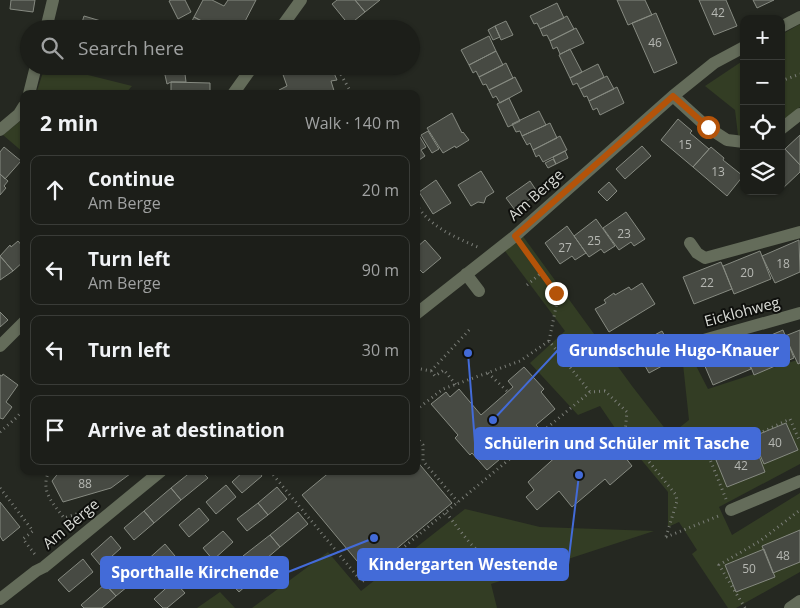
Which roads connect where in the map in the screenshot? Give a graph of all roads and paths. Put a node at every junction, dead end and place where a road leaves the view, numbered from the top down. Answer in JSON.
{"nodes":[{"id":1,"x":53,"y":0,"type":"edge"},
{"id":2,"x":301,"y":0,"type":"edge"},
{"id":3,"x":800,"y":17,"type":"edge"},
{"id":4,"x":48,"y":20,"type":"edge"},
{"id":5,"x":287,"y":20,"type":"edge"},
{"id":6,"x":785,"y":25,"type":"edge"},
{"id":7,"x":740,"y":49,"type":"edge"},
{"id":8,"x":800,"y":74,"type":"edge"},
{"id":9,"x":34,"y":75,"type":"edge"},
{"id":10,"x":247,"y":75,"type":"edge"},
{"id":11,"x":341,"y":75,"type":"edge"},
{"id":12,"x":785,"y":80,"type":"edge"},
{"id":13,"x":30,"y":90,"type":"edge"},
{"id":14,"x":236,"y":90,"type":"edge"},
{"id":15,"x":350,"y":90,"type":"edge"},
{"id":16,"x":673,"y":96,"type":"junction"},
{"id":17,"x":20,"y":112,"type":"edge"},
{"id":18,"x":800,"y":114,"type":"edge"},
{"id":19,"x":785,"y":126,"type":"edge"},
{"id":20,"x":0,"y":130,"type":"edge"},
{"id":21,"x":740,"y":142,"type":"edge"},
{"id":22,"x":420,"y":210,"type":"edge"},
{"id":23,"x":800,"y":232,"type":"edge"},
{"id":24,"x":515,"y":236,"type":"junction"},
{"id":25,"x":690,"y":243,"type":"dead end"},
{"id":26,"x":492,"y":254,"type":"junction"},
{"id":27,"x":542,"y":273,"type":"junction"},
{"id":28,"x":466,"y":274,"type":"junction"},
{"id":29,"x":527,"y":285,"type":"dead end"},
{"id":30,"x":479,"y":291,"type":"dead end"},
{"id":31,"x":420,"y":311,"type":"edge"},
{"id":32,"x":800,"y":313,"type":"edge"},
{"id":33,"x":20,"y":326,"type":"edge"},
{"id":34,"x":471,"y":328,"type":"dead end"},
{"id":35,"x":549,"y":341,"type":"junction"},
{"id":36,"x":692,"y":343,"type":"dead end"},
{"id":37,"x":0,"y":346,"type":"edge"},
{"id":38,"x":420,"y":369,"type":"edge"},
{"id":39,"x":431,"y":370,"type":"junction"},
{"id":40,"x":488,"y":373,"type":"junction"},
{"id":41,"x":456,"y":385,"type":"junction"},
{"id":42,"x":508,"y":392,"type":"dead end"},
{"id":43,"x":590,"y":392,"type":"junction"},
{"id":44,"x":420,"y":407,"type":"edge"},
{"id":45,"x":20,"y":414,"type":"edge"},
{"id":46,"x":0,"y":432,"type":"edge"},
{"id":47,"x":625,"y":432,"type":"junction"},
{"id":48,"x":420,"y":442,"type":"edge"},
{"id":49,"x":800,"y":442,"type":"edge"},
{"id":50,"x":597,"y":453,"type":"dead end"},
{"id":51,"x":48,"y":475,"type":"edge"},
{"id":52,"x":156,"y":475,"type":"edge"},
{"id":53,"x":273,"y":475,"type":"edge"},
{"id":54,"x":800,"y":481,"type":"edge"},
{"id":55,"x":0,"y":488,"type":"edge"},
{"id":56,"x":458,"y":502,"type":"junction"},
{"id":57,"x":101,"y":506,"type":"dead end"},
{"id":58,"x":800,"y":510,"type":"edge"},
{"id":59,"x":728,"y":512,"type":"junction"},
{"id":60,"x":446,"y":513,"type":"junction"},
{"id":61,"x":44,"y":566,"type":"junction"},
{"id":62,"x":526,"y":581,"type":"dead end"},
{"id":63,"x":0,"y":599,"type":"edge"},
{"id":64,"x":800,"y":602,"type":"edge"},
{"id":65,"x":745,"y":608,"type":"edge"},
{"id":66,"x":790,"y":608,"type":"edge"}],
"edges":[{"from":1,"to":4,"type":"street"},
{"from":2,"to":5,"type":"street"},
{"from":3,"to":6,"type":"street"},
{"from":7,"to":16,"type":"street","name":"Am Berge"},
{"from":8,"to":12,"type":"path"},
{"from":9,"to":13,"type":"street"},
{"from":10,"to":14,"type":"street"},
{"from":11,"to":15,"type":"path"},
{"from":16,"to":21,"type":"street"},
{"from":16,"to":24,"type":"street","name":"Am Berge"},
{"from":17,"to":20,"type":"street"},
{"from":18,"to":19,"type":"street"},
{"from":22,"to":26,"type":"path"},
{"from":23,"to":25,"type":"street"},
{"from":24,"to":26,"type":"street","name":"Am Berge"},
{"from":24,"to":27,"type":"path"},
{"from":26,"to":28,"type":"street","name":"Am Berge"},
{"from":27,"to":29,"type":"path"},
{"from":27,"to":35,"type":"path"},
{"from":28,"to":30,"type":"street"},
{"from":28,"to":31,"type":"street","name":"Am Berge"},
{"from":32,"to":36,"type":"street","name":"Eicklohweg"},
{"from":33,"to":37,"type":"street"},
{"from":34,"to":39,"type":"path"},
{"from":35,"to":40,"type":"path"},
{"from":35,"to":43,"type":"path"},
{"from":38,"to":39,"type":"path"},
{"from":39,"to":41,"type":"path"},
{"from":40,"to":41,"type":"path"},
{"from":40,"to":42,"type":"path"},
{"from":41,"to":44,"type":"path"},
{"from":43,"to":47,"type":"path"},
{"from":43,"to":56,"type":"path"},
{"from":45,"to":46,"type":"path"},
{"from":47,"to":50,"type":"path"},
{"from":47,"to":59,"type":"path"},
{"from":48,"to":56,"type":"path"},
{"from":49,"to":59,"type":"path"},
{"from":51,"to":57,"type":"path"},
{"from":52,"to":61,"type":"street","name":"Am Berge"},
{"from":53,"to":60,"type":"path"},
{"from":54,"to":59,"type":"street"},
{"from":55,"to":61,"type":"path"},
{"from":56,"to":60,"type":"path"},
{"from":58,"to":65,"type":"path"},
{"from":60,"to":62,"type":"path"},
{"from":61,"to":63,"type":"street","name":"Am Berge"},
{"from":64,"to":66,"type":"street"}]}
